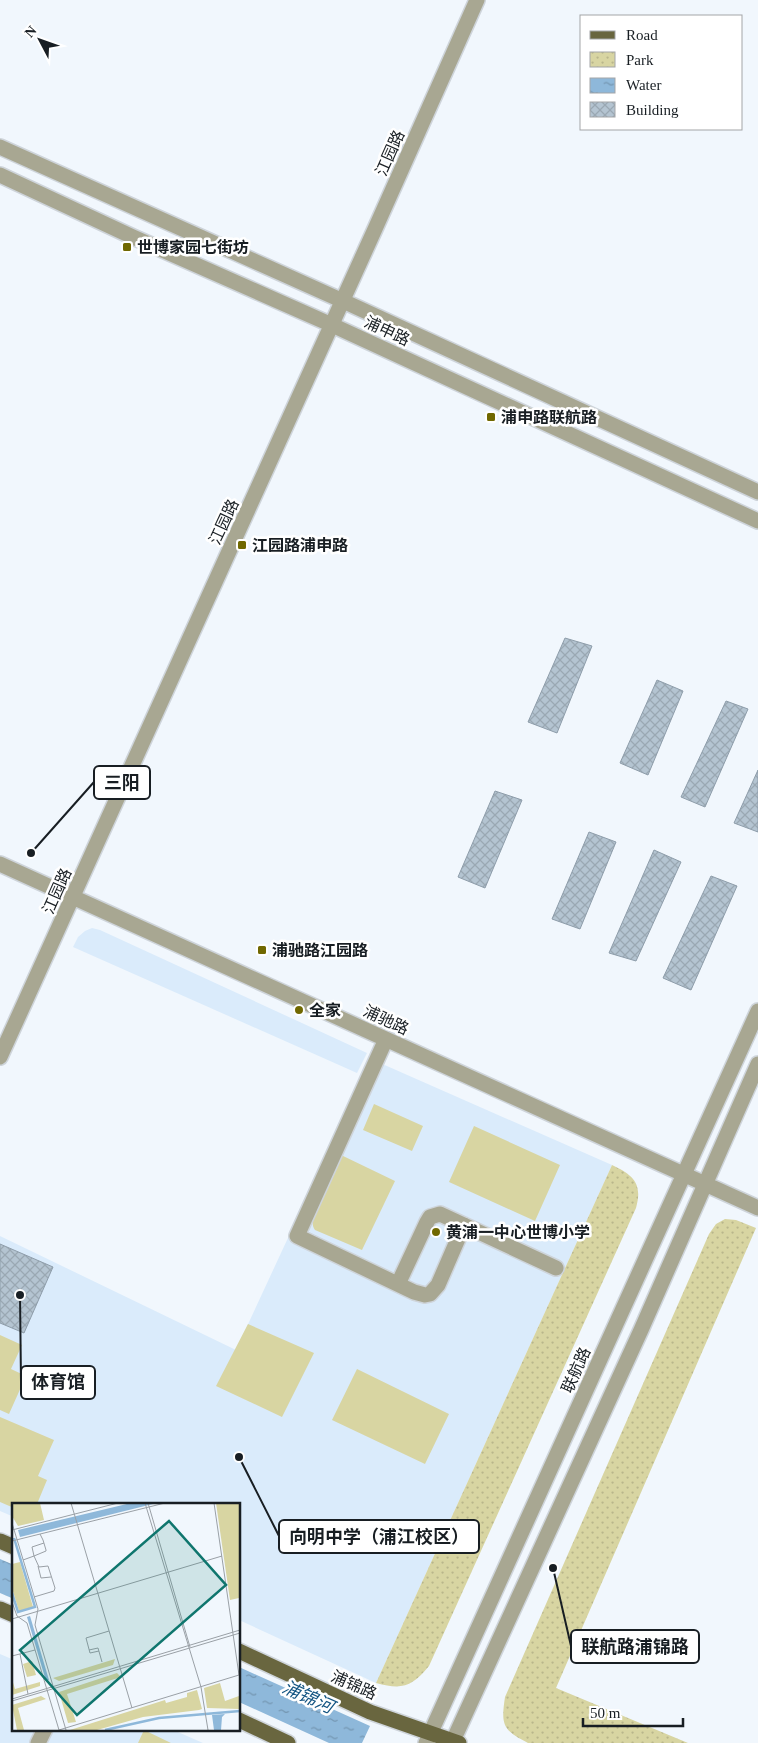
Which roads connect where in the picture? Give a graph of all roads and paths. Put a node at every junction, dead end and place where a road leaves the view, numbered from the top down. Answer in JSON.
{"nodes":[{"id":1,"x":477,"y":0,"type":"edge"},
{"id":2,"x":0,"y":147,"type":"edge"},
{"id":3,"x":0,"y":175,"type":"edge"},
{"id":4,"x":343,"y":301,"type":"junction"},
{"id":5,"x":332,"y":325,"type":"junction"},
{"id":6,"x":758,"y":492,"type":"edge"},
{"id":7,"x":758,"y":521,"type":"edge"},
{"id":8,"x":0,"y":864,"type":"edge"},
{"id":9,"x":73,"y":897,"type":"junction"},
{"id":10,"x":758,"y":1011,"type":"edge"},
{"id":11,"x":386,"y":1039,"type":"junction"},
{"id":12,"x":0,"y":1057,"type":"edge"},
{"id":13,"x":758,"y":1064,"type":"edge"},
{"id":14,"x":684,"y":1175,"type":"junction"},
{"id":15,"x":705,"y":1185,"type":"junction"},
{"id":16,"x":758,"y":1208,"type":"edge"},
{"id":17,"x":464,"y":1225,"type":"junction"},
{"id":18,"x":556,"y":1268,"type":"dead end"},
{"id":19,"x":398,"y":1284,"type":"junction"},
{"id":20,"x":0,"y":1541,"type":"edge"},
{"id":21,"x":12,"y":1546,"type":"edge"},
{"id":22,"x":0,"y":1609,"type":"edge"},
{"id":23,"x":12,"y":1614,"type":"edge"},
{"id":24,"x":240,"y":1651,"type":"edge"},
{"id":25,"x":240,"y":1720,"type":"edge"},
{"id":26,"x":44,"y":1730,"type":"edge"},
{"id":27,"x":429,"y":1738,"type":"edge"},
{"id":28,"x":455,"y":1742,"type":"edge"},
{"id":29,"x":38,"y":1743,"type":"edge"},
{"id":30,"x":288,"y":1743,"type":"edge"}],
"edges":[{"from":1,"to":4,"type":"street","name":"江园路"},
{"from":2,"to":4,"type":"street","name":"浦申路"},
{"from":3,"to":5,"type":"street","name":"浦申路"},
{"from":4,"to":5,"type":"street","name":"江园路"},
{"from":4,"to":6,"type":"street","name":"浦申路"},
{"from":5,"to":7,"type":"street","name":"浦申路"},
{"from":5,"to":9,"type":"street","name":"江园路"},
{"from":8,"to":9,"type":"street","name":"浦驰路"},
{"from":9,"to":11,"type":"street","name":"浦驰路"},
{"from":9,"to":12,"type":"street","name":"江园路"},
{"from":10,"to":14,"type":"street","name":"联航路"},
{"from":11,"to":14,"type":"street","name":"浦驰路"},
{"from":11,"to":19,"type":"street"},
{"from":13,"to":15,"type":"street"},
{"from":14,"to":15,"type":"street","name":"浦驰路"},
{"from":14,"to":27,"type":"street","name":"联航路"},
{"from":15,"to":16,"type":"street","name":"浦驰路"},
{"from":15,"to":28,"type":"street"},
{"from":17,"to":18,"type":"street"},
{"from":17,"to":19,"type":"street"},
{"from":17,"to":19,"type":"street"},
{"from":20,"to":21,"type":"main road"},
{"from":22,"to":23,"type":"main road"},
{"from":24,"to":27,"type":"main road","name":"浦锦路"},
{"from":25,"to":30,"type":"main road"},
{"from":26,"to":29,"type":"street"},
{"from":27,"to":28,"type":"main road","name":"浦锦路"}]}
